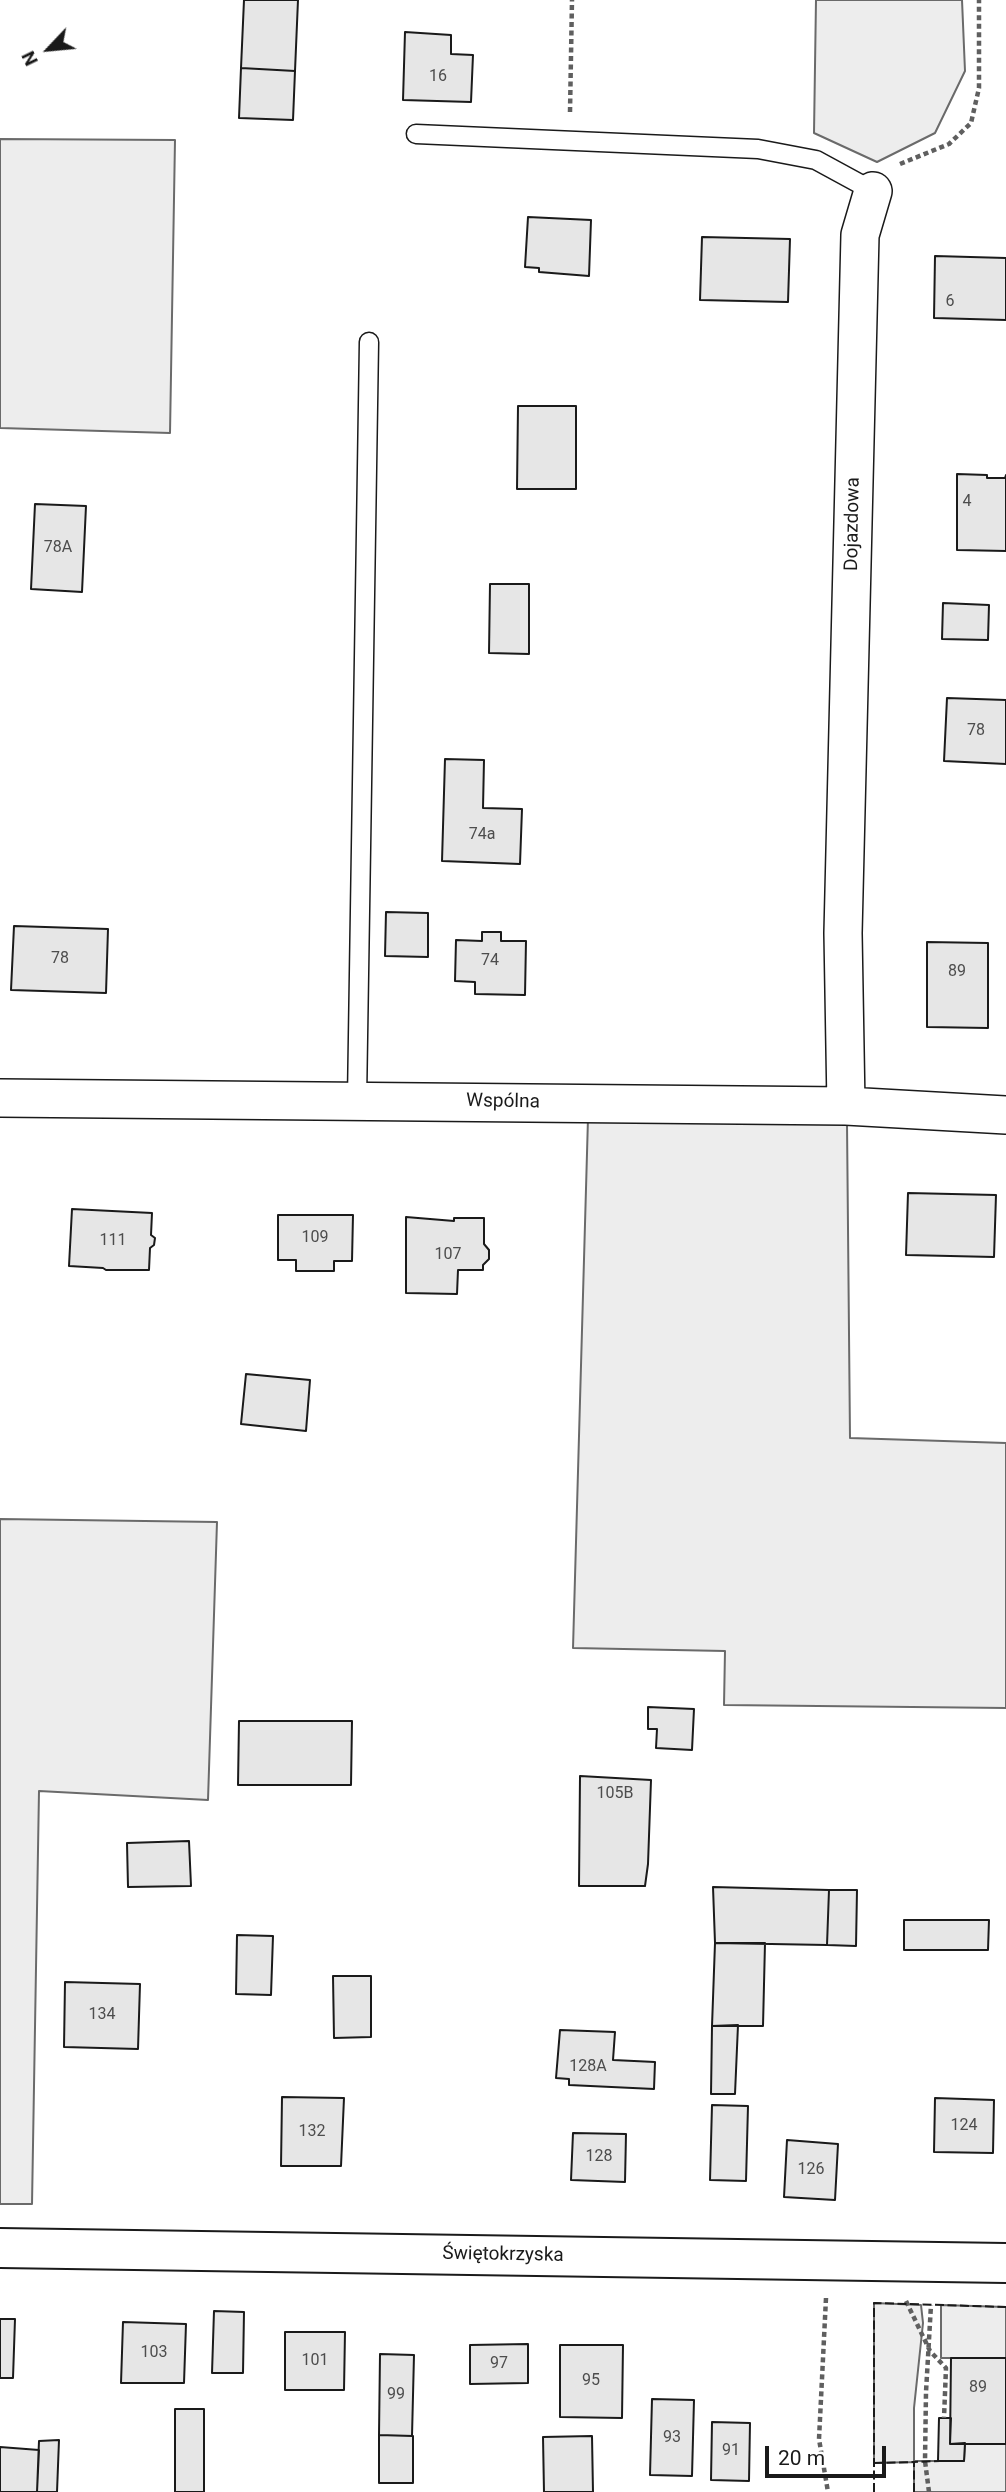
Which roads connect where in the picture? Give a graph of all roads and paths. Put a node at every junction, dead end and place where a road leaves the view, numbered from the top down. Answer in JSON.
{"nodes":[{"id":1,"x":572,"y":0,"type":"edge"},
{"id":2,"x":979,"y":0,"type":"edge"},
{"id":3,"x":416,"y":134,"type":"dead end"},
{"id":4,"x":570,"y":141,"type":"junction"},
{"id":5,"x":873,"y":191,"type":"junction"},
{"id":6,"x":369,"y":342,"type":"dead end"},
{"id":7,"x":0,"y":1098,"type":"edge"},
{"id":8,"x":357,"y":1100,"type":"junction"},
{"id":9,"x":846,"y":1106,"type":"junction"},
{"id":10,"x":1006,"y":1115,"type":"edge"},
{"id":11,"x":0,"y":2248,"type":"edge"},
{"id":12,"x":827,"y":2260,"type":"junction"},
{"id":13,"x":1006,"y":2263,"type":"edge"},
{"id":14,"x":906,"y":2304,"type":"dead end"},
{"id":15,"x":931,"y":2305,"type":"dead end"},
{"id":16,"x":930,"y":2351,"type":"junction"},
{"id":17,"x":944,"y":2418,"type":"dead end"},
{"id":18,"x":828,"y":2492,"type":"edge"},
{"id":19,"x":929,"y":2492,"type":"edge"}],
"edges":[{"from":1,"to":4,"type":"path"},
{"from":2,"to":5,"type":"path"},
{"from":3,"to":4,"type":"lane"},
{"from":4,"to":5,"type":"lane"},
{"from":5,"to":9,"type":"street","name":"Dojazdowa"},
{"from":6,"to":8,"type":"lane"},
{"from":7,"to":8,"type":"street","name":"Wspólna"},
{"from":8,"to":9,"type":"street","name":"Wspólna"},
{"from":9,"to":10,"type":"street","name":"Wspólna"},
{"from":11,"to":12,"type":"street","name":"Świętokrzyska"},
{"from":12,"to":13,"type":"street","name":"Świętokrzyska"},
{"from":12,"to":18,"type":"path"},
{"from":14,"to":16,"type":"path"},
{"from":15,"to":16,"type":"path"},
{"from":16,"to":17,"type":"path"},
{"from":16,"to":19,"type":"path"}]}
